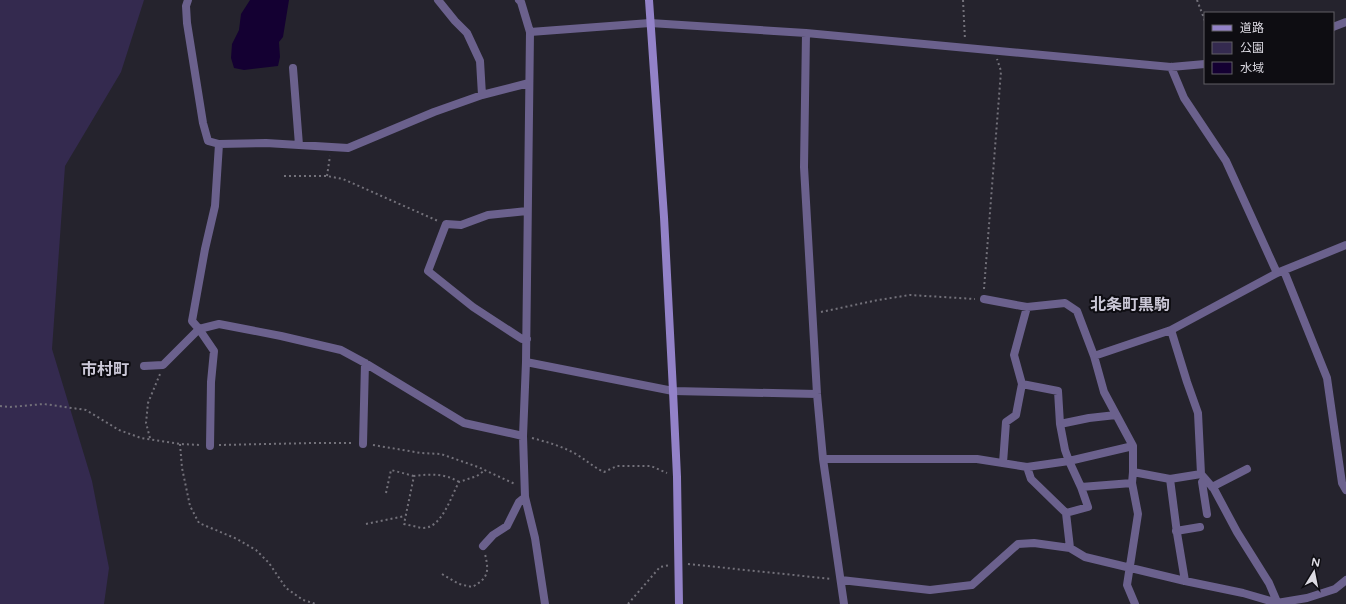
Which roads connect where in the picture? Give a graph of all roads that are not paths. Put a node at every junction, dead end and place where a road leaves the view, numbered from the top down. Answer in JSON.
{"nodes":[{"id":1,"x":188,"y":0,"type":"edge"},
{"id":2,"x":438,"y":0,"type":"edge"},
{"id":3,"x":519,"y":0,"type":"edge"},
{"id":4,"x":649,"y":0,"type":"edge"},
{"id":5,"x":1346,"y":22,"type":"edge"},
{"id":6,"x":650,"y":23,"type":"junction"},
{"id":7,"x":1334,"y":27,"type":"edge"},
{"id":8,"x":530,"y":32,"type":"junction"},
{"id":9,"x":806,"y":33,"type":"junction"},
{"id":10,"x":1204,"y":64,"type":"edge"},
{"id":11,"x":1171,"y":67,"type":"junction"},
{"id":12,"x":293,"y":68,"type":"dead end"},
{"id":13,"x":529,"y":83,"type":"junction"},
{"id":14,"x":482,"y":95,"type":"junction"},
{"id":15,"x":219,"y":144,"type":"junction"},
{"id":16,"x":299,"y":145,"type":"junction"},
{"id":17,"x":527,"y":211,"type":"junction"},
{"id":18,"x":1346,"y":245,"type":"edge"},
{"id":19,"x":1280,"y":272,"type":"junction"},
{"id":20,"x":984,"y":299,"type":"road end"},
{"id":21,"x":1028,"y":307,"type":"junction"},
{"id":22,"x":199,"y":329,"type":"junction"},
{"id":23,"x":1171,"y":330,"type":"junction"},
{"id":24,"x":527,"y":339,"type":"junction"},
{"id":25,"x":1094,"y":356,"type":"junction"},
{"id":26,"x":365,"y":362,"type":"junction"},
{"id":27,"x":526,"y":362,"type":"junction"},
{"id":28,"x":144,"y":366,"type":"dead end"},
{"id":29,"x":1022,"y":384,"type":"junction"},
{"id":30,"x":674,"y":391,"type":"junction"},
{"id":31,"x":817,"y":394,"type":"junction"},
{"id":32,"x":1116,"y":415,"type":"junction"},
{"id":33,"x":1060,"y":424,"type":"junction"},
{"id":34,"x":523,"y":436,"type":"junction"},
{"id":35,"x":363,"y":444,"type":"road end"},
{"id":36,"x":210,"y":446,"type":"road end"},
{"id":37,"x":1133,"y":446,"type":"junction"},
{"id":38,"x":823,"y":459,"type":"junction"},
{"id":39,"x":1069,"y":461,"type":"junction"},
{"id":40,"x":1003,"y":463,"type":"junction"},
{"id":41,"x":1027,"y":467,"type":"junction"},
{"id":42,"x":1247,"y":469,"type":"dead end"},
{"id":43,"x":1133,"y":472,"type":"junction"},
{"id":44,"x":1203,"y":476,"type":"junction"},
{"id":45,"x":1170,"y":479,"type":"junction"},
{"id":46,"x":1132,"y":483,"type":"junction"},
{"id":47,"x":1081,"y":486,"type":"junction"},
{"id":48,"x":1212,"y":487,"type":"junction"},
{"id":49,"x":1346,"y":490,"type":"edge"},
{"id":50,"x":526,"y":498,"type":"junction"},
{"id":51,"x":1066,"y":513,"type":"junction"},
{"id":52,"x":1207,"y":514,"type":"dead end"},
{"id":53,"x":1200,"y":527,"type":"dead end"},
{"id":54,"x":1176,"y":531,"type":"junction"},
{"id":55,"x":483,"y":546,"type":"road end"},
{"id":56,"x":1070,"y":548,"type":"junction"},
{"id":57,"x":1130,"y":568,"type":"junction"},
{"id":58,"x":841,"y":580,"type":"junction"},
{"id":59,"x":1346,"y":580,"type":"edge"},
{"id":60,"x":1185,"y":582,"type":"junction"},
{"id":61,"x":545,"y":604,"type":"edge"},
{"id":62,"x":679,"y":604,"type":"edge"},
{"id":63,"x":844,"y":604,"type":"edge"},
{"id":64,"x":1135,"y":604,"type":"edge"},
{"id":65,"x":1278,"y":604,"type":"edge"}],
"edges":[{"from":1,"to":15,"type":"street"},
{"from":2,"to":14,"type":"street"},
{"from":3,"to":8,"type":"street"},
{"from":4,"to":6,"type":"street"},
{"from":5,"to":7,"type":"street"},
{"from":6,"to":8,"type":"street"},
{"from":6,"to":9,"type":"street"},
{"from":6,"to":30,"type":"street"},
{"from":8,"to":13,"type":"street"},
{"from":9,"to":11,"type":"street"},
{"from":9,"to":31,"type":"street"},
{"from":10,"to":11,"type":"street"},
{"from":11,"to":19,"type":"street"},
{"from":12,"to":16,"type":"street"},
{"from":13,"to":14,"type":"street"},
{"from":13,"to":17,"type":"street"},
{"from":14,"to":16,"type":"street"},
{"from":15,"to":16,"type":"street"},
{"from":15,"to":22,"type":"street"},
{"from":17,"to":24,"type":"street"},
{"from":17,"to":24,"type":"street"},
{"from":18,"to":19,"type":"street"},
{"from":19,"to":23,"type":"street"},
{"from":19,"to":49,"type":"street"},
{"from":20,"to":21,"type":"street"},
{"from":21,"to":25,"type":"street"},
{"from":21,"to":29,"type":"street"},
{"from":22,"to":26,"type":"street"},
{"from":22,"to":28,"type":"street"},
{"from":22,"to":36,"type":"street"},
{"from":23,"to":25,"type":"street"},
{"from":23,"to":44,"type":"street"},
{"from":24,"to":27,"type":"street"},
{"from":25,"to":32,"type":"street"},
{"from":26,"to":34,"type":"street"},
{"from":26,"to":35,"type":"street"},
{"from":27,"to":30,"type":"street"},
{"from":27,"to":34,"type":"street"},
{"from":29,"to":33,"type":"street"},
{"from":29,"to":40,"type":"street"},
{"from":30,"to":31,"type":"street"},
{"from":30,"to":62,"type":"street"},
{"from":31,"to":38,"type":"street"},
{"from":32,"to":33,"type":"street"},
{"from":32,"to":37,"type":"street"},
{"from":33,"to":39,"type":"street"},
{"from":34,"to":50,"type":"street"},
{"from":37,"to":39,"type":"street"},
{"from":37,"to":43,"type":"street"},
{"from":38,"to":40,"type":"street"},
{"from":38,"to":58,"type":"street"},
{"from":39,"to":41,"type":"street"},
{"from":39,"to":47,"type":"street"},
{"from":40,"to":41,"type":"street"},
{"from":41,"to":51,"type":"street"},
{"from":42,"to":48,"type":"street"},
{"from":43,"to":45,"type":"street"},
{"from":43,"to":46,"type":"street"},
{"from":44,"to":45,"type":"street"},
{"from":44,"to":48,"type":"street"},
{"from":44,"to":52,"type":"street"},
{"from":45,"to":54,"type":"street"},
{"from":46,"to":47,"type":"street"},
{"from":46,"to":57,"type":"street"},
{"from":47,"to":51,"type":"street"},
{"from":48,"to":65,"type":"street"},
{"from":50,"to":55,"type":"street"},
{"from":50,"to":61,"type":"street"},
{"from":51,"to":56,"type":"street"},
{"from":53,"to":54,"type":"street"},
{"from":54,"to":60,"type":"street"},
{"from":56,"to":57,"type":"street"},
{"from":56,"to":58,"type":"street"},
{"from":57,"to":60,"type":"street"},
{"from":57,"to":64,"type":"street"},
{"from":58,"to":63,"type":"street"},
{"from":59,"to":65,"type":"street"},
{"from":60,"to":65,"type":"street"}]}
